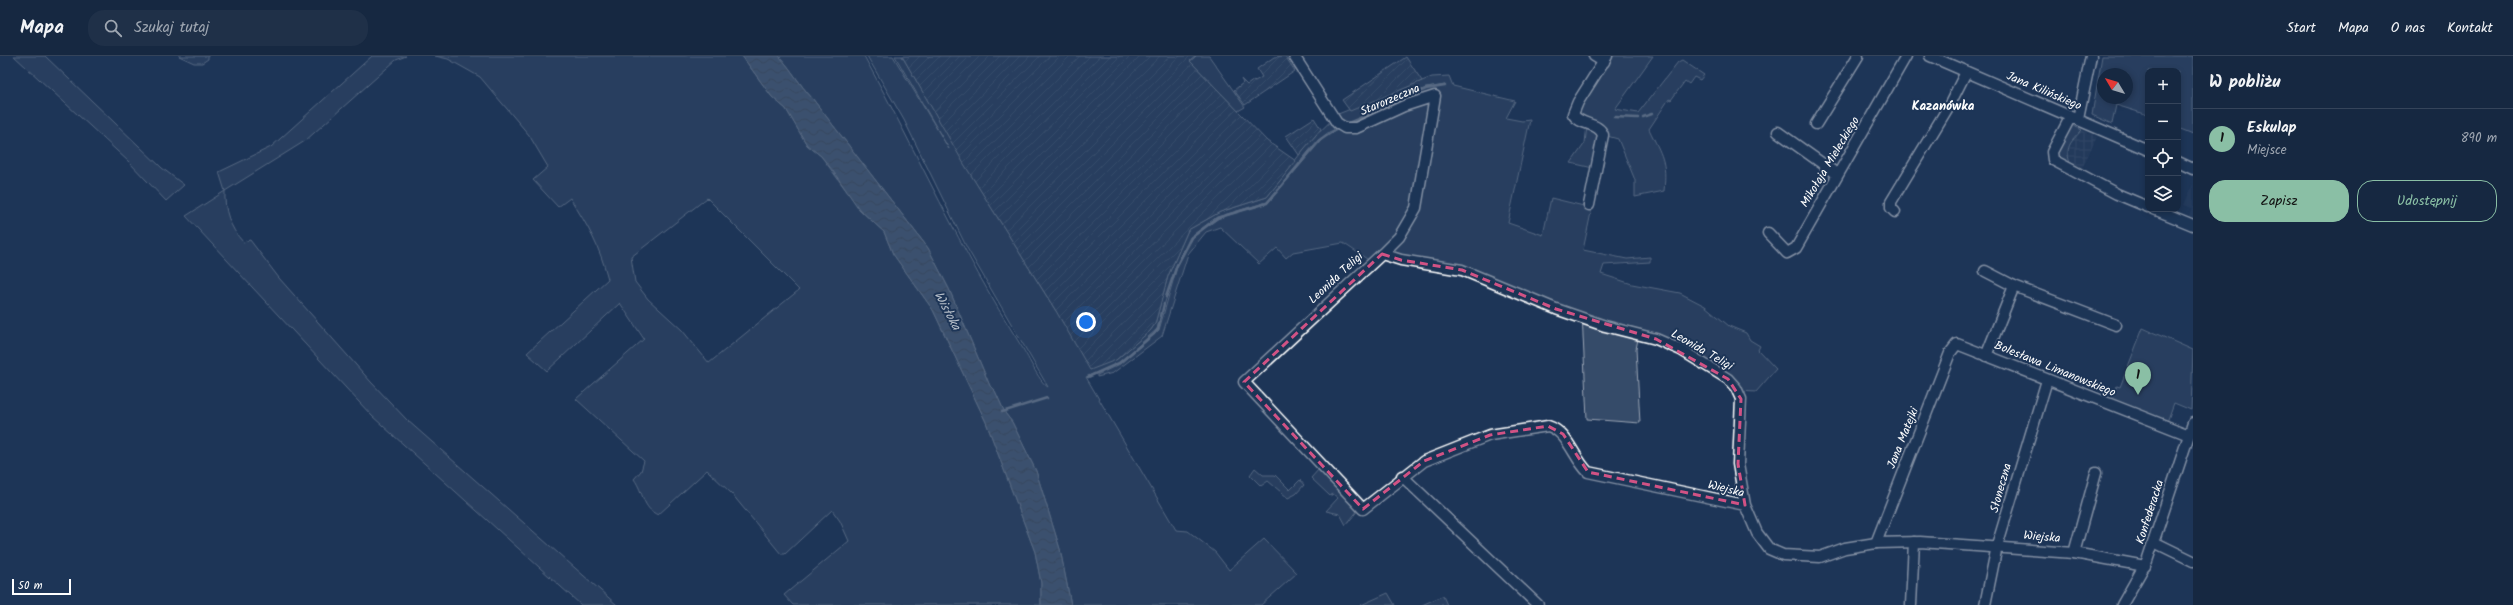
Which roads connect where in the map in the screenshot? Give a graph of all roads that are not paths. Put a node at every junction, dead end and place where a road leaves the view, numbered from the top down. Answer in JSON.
{"nodes":[{"id":1,"x":1294,"y":56,"type":"edge"},
{"id":2,"x":1594,"y":56,"type":"edge"},
{"id":3,"x":1858,"y":56,"type":"edge"},
{"id":4,"x":1906,"y":56,"type":"edge"},
{"id":5,"x":1930,"y":56,"type":"edge"},
{"id":6,"x":2091,"y":56,"type":"edge"},
{"id":7,"x":1606,"y":59,"type":"edge"},
{"id":8,"x":1966,"y":72,"type":"junction"},
{"id":9,"x":2074,"y":118,"type":"junction"},
{"id":10,"x":1816,"y":124,"type":"dead end"},
{"id":11,"x":1778,"y":132,"type":"dead end"},
{"id":12,"x":2145,"y":149,"type":"edge"},
{"id":13,"x":2181,"y":163,"type":"edge"},
{"id":14,"x":2193,"y":169,"type":"edge"},
{"id":15,"x":1837,"y":174,"type":"junction"},
{"id":16,"x":1589,"y":205,"type":"dead end"},
{"id":17,"x":2145,"y":205,"type":"edge"},
{"id":18,"x":1893,"y":207,"type":"dead end"},
{"id":19,"x":2161,"y":212,"type":"edge"},
{"id":20,"x":2193,"y":225,"type":"edge"},
{"id":21,"x":1768,"y":233,"type":"dead end"},
{"id":22,"x":1382,"y":254,"type":"junction"},
{"id":23,"x":1985,"y":271,"type":"dead end"},
{"id":24,"x":2014,"y":286,"type":"junction"},
{"id":25,"x":2116,"y":324,"type":"dead end"},
{"id":26,"x":1957,"y":344,"type":"joint"},
{"id":27,"x":1986,"y":356,"type":"junction"},
{"id":28,"x":2047,"y":380,"type":"junction"},
{"id":29,"x":2193,"y":423,"type":"edge"},
{"id":30,"x":2189,"y":436,"type":"junction"},
{"id":31,"x":2096,"y":473,"type":"dead end"},
{"id":32,"x":1402,"y":476,"type":"junction"},
{"id":33,"x":1745,"y":505,"type":"junction"},
{"id":34,"x":1914,"y":542,"type":"junction"},
{"id":35,"x":2154,"y":542,"type":"junction"},
{"id":36,"x":1876,"y":543,"type":"junction"},
{"id":37,"x":1997,"y":546,"type":"junction"},
{"id":38,"x":2074,"y":553,"type":"junction"},
{"id":39,"x":2193,"y":561,"type":"edge"},
{"id":40,"x":2145,"y":566,"type":"junction"},
{"id":41,"x":1538,"y":605,"type":"edge"},
{"id":42,"x":1911,"y":605,"type":"edge"},
{"id":43,"x":1985,"y":605,"type":"edge"},
{"id":44,"x":2122,"y":605,"type":"edge"}],
"edges":[{"from":1,"to":22,"type":"street","name":"Starorzeczna"},
{"from":2,"to":7,"type":"street"},
{"from":3,"to":10,"type":"street"},
{"from":4,"to":15,"type":"street","name":"Mikołaja Mieleckiego"},
{"from":5,"to":8,"type":"street","name":"Jana Kilińskiego"},
{"from":6,"to":9,"type":"street"},
{"from":7,"to":16,"type":"street"},
{"from":8,"to":9,"type":"street","name":"Jana Kilińskiego"},
{"from":8,"to":18,"type":"street"},
{"from":9,"to":12,"type":"street","name":"Jana Kilińskiego"},
{"from":9,"to":17,"type":"street"},
{"from":11,"to":15,"type":"street"},
{"from":13,"to":14,"type":"street"},
{"from":15,"to":21,"type":"street","name":"Mikołaja Mieleckiego"},
{"from":19,"to":20,"type":"street"},
{"from":22,"to":32,"type":"street","name":"Leonida Teligi"},
{"from":22,"to":33,"type":"street","name":"Leonida Teligi"},
{"from":23,"to":24,"type":"street"},
{"from":24,"to":25,"type":"street"},
{"from":24,"to":27,"type":"street"},
{"from":26,"to":27,"type":"street","name":"Bolesława Limanowskiego"},
{"from":26,"to":36,"type":"street","name":"Jana Matejki"},
{"from":27,"to":28,"type":"street","name":"Bolesława Limanowskiego"},
{"from":28,"to":30,"type":"street","name":"Bolesława Limanowskiego"},
{"from":28,"to":37,"type":"street","name":"Słoneczna"},
{"from":29,"to":30,"type":"street","name":"Konfederacka"},
{"from":30,"to":35,"type":"street","name":"Konfederacka"},
{"from":31,"to":38,"type":"street"},
{"from":32,"to":33,"type":"street","name":"Wiejska"},
{"from":32,"to":41,"type":"street"},
{"from":33,"to":36,"type":"street","name":"Wiejska"},
{"from":34,"to":36,"type":"street","name":"Wiejska"},
{"from":34,"to":37,"type":"street","name":"Wiejska"},
{"from":34,"to":42,"type":"street"},
{"from":35,"to":39,"type":"street"},
{"from":35,"to":40,"type":"street","name":"Konfederacka"},
{"from":37,"to":38,"type":"street","name":"Wiejska"},
{"from":37,"to":43,"type":"street","name":"Słoneczna"},
{"from":38,"to":40,"type":"street","name":"Wiejska"},
{"from":40,"to":44,"type":"street","name":"Konfederacka"}]}
